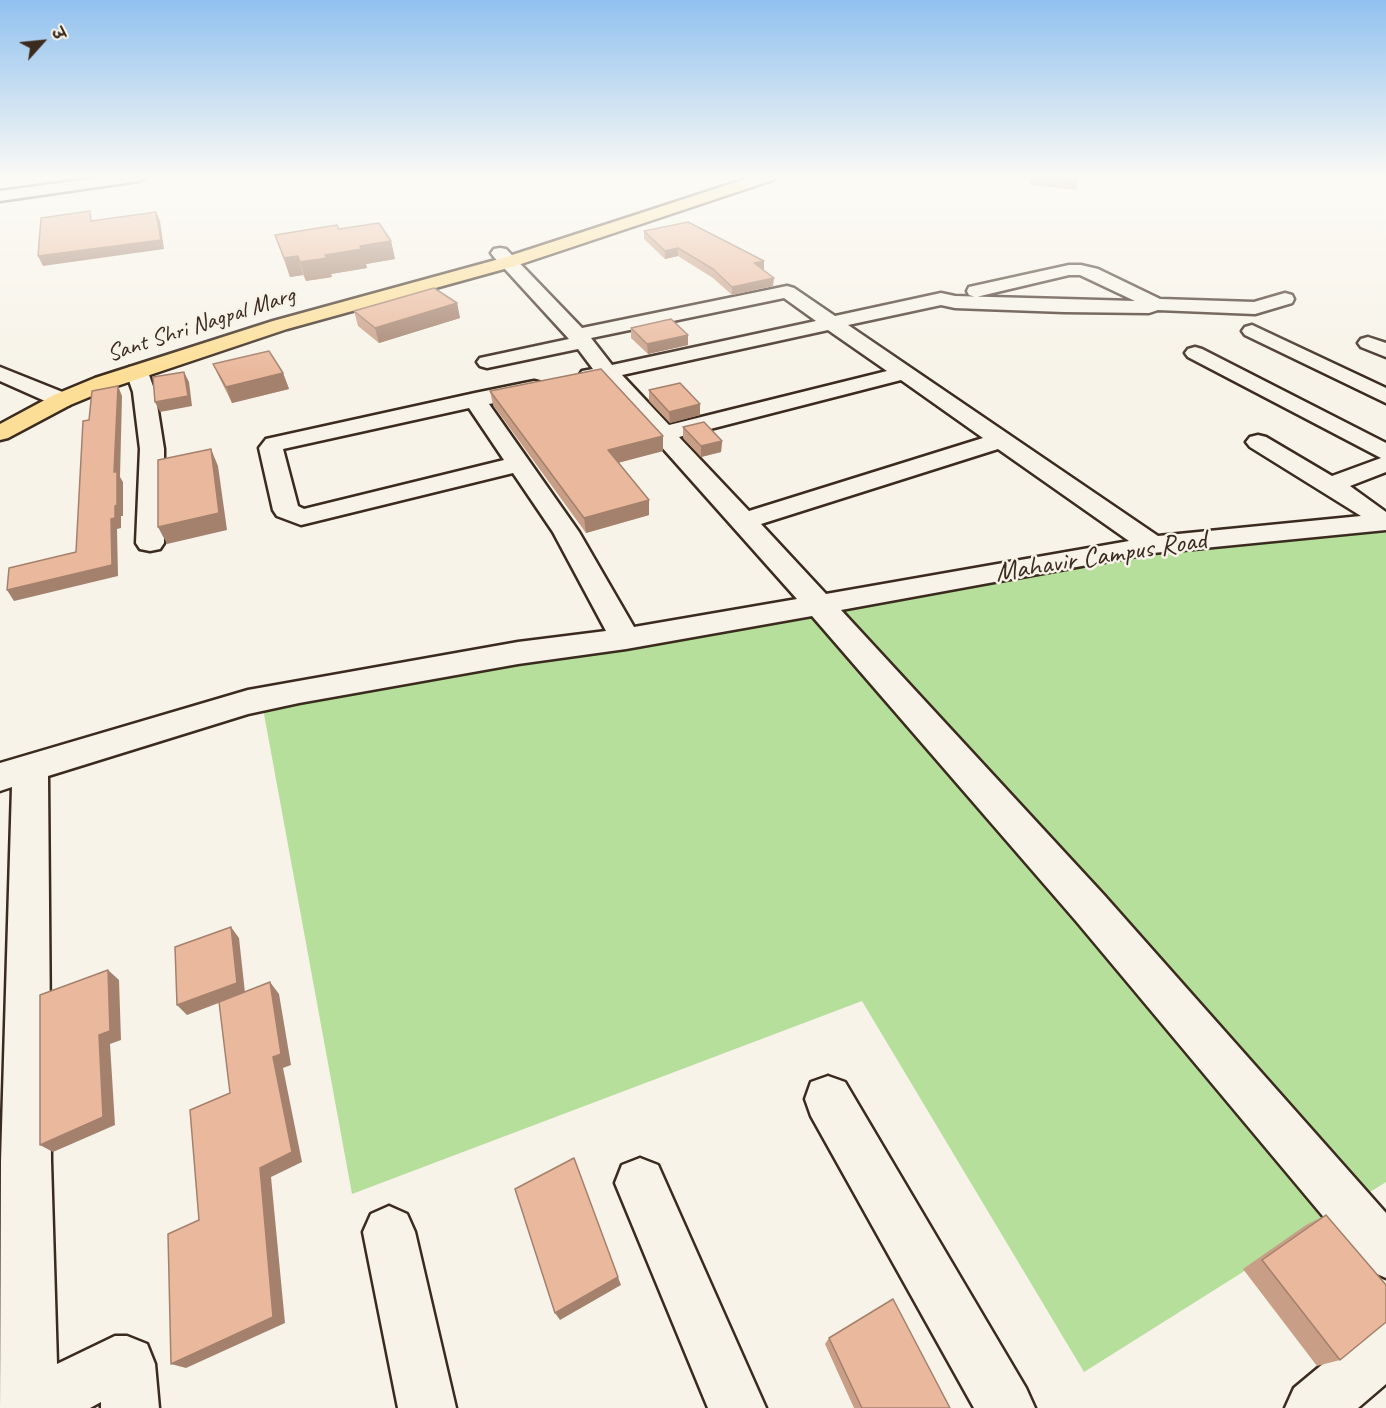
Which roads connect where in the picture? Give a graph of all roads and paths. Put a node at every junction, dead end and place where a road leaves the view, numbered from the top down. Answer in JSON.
{"nodes":[{"id":1,"x":546,"y":243,"type":"edge"},
{"id":2,"x":551,"y":243,"type":"edge"},
{"id":3,"x":504,"y":257,"type":"junction"},
{"id":4,"x":941,"y":299,"type":"junction"},
{"id":5,"x":1155,"y":304,"type":"junction"},
{"id":6,"x":1291,"y":305,"type":"dead end"},
{"id":7,"x":831,"y":322,"type":"junction"},
{"id":8,"x":1252,"y":331,"type":"dead end"},
{"id":9,"x":580,"y":338,"type":"junction"},
{"id":10,"x":1195,"y":353,"type":"dead end"},
{"id":11,"x":487,"y":362,"type":"dead end"},
{"id":12,"x":137,"y":372,"type":"junction"},
{"id":13,"x":607,"y":372,"type":"junction"},
{"id":14,"x":0,"y":373,"type":"edge"},
{"id":15,"x":904,"y":373,"type":"junction"},
{"id":16,"x":1386,"y":396,"type":"edge"},
{"id":17,"x":56,"y":397,"type":"junction"},
{"id":18,"x":475,"y":400,"type":"junction"},
{"id":19,"x":0,"y":417,"type":"edge"},
{"id":20,"x":0,"y":432,"type":"edge"},
{"id":21,"x":662,"y":434,"type":"junction"},
{"id":22,"x":1002,"y":440,"type":"junction"},
{"id":23,"x":1258,"y":442,"type":"dead end"},
{"id":24,"x":1386,"y":452,"type":"edge"},
{"id":25,"x":520,"y":464,"type":"junction"},
{"id":26,"x":1386,"y":464,"type":"edge"},
{"id":27,"x":1330,"y":485,"type":"junction"},
{"id":28,"x":744,"y":521,"type":"junction"},
{"id":29,"x":1384,"y":523,"type":"edge"},
{"id":30,"x":150,"y":543,"type":"dead end"},
{"id":31,"x":1153,"y":545,"type":"junction"},
{"id":32,"x":817,"y":604,"type":"junction"},
{"id":33,"x":626,"y":639,"type":"junction"},
{"id":34,"x":15,"y":773,"type":"edge"},
{"id":35,"x":828,"y":1099,"type":"dead end"},
{"id":36,"x":13,"y":1167,"type":"edge"},
{"id":37,"x":640,"y":1183,"type":"dead end"},
{"id":38,"x":390,"y":1232,"type":"dead end"},
{"id":39,"x":1386,"y":1252,"type":"edge"},
{"id":40,"x":1386,"y":1348,"type":"edge"},
{"id":41,"x":30,"y":1408,"type":"edge"},
{"id":42,"x":130,"y":1408,"type":"edge"},
{"id":43,"x":427,"y":1408,"type":"edge"},
{"id":44,"x":737,"y":1408,"type":"edge"},
{"id":45,"x":1006,"y":1408,"type":"edge"},
{"id":46,"x":1314,"y":1408,"type":"edge"}],
"edges":[{"from":1,"to":3,"type":"main road","name":"Sant Shri Nagpal Marg"},
{"from":2,"to":3,"type":"main road","name":"Sant Shri Nagpal Marg"},
{"from":3,"to":9,"type":"street"},
{"from":3,"to":12,"type":"main road","name":"Sant Shri Nagpal Marg"},
{"from":3,"to":17,"type":"main road","name":"Sant Shri Nagpal Marg"},
{"from":4,"to":5,"type":"street"},
{"from":4,"to":5,"type":"street"},
{"from":4,"to":7,"type":"street"},
{"from":5,"to":6,"type":"street"},
{"from":7,"to":9,"type":"street"},
{"from":7,"to":13,"type":"street"},
{"from":7,"to":15,"type":"street"},
{"from":8,"to":16,"type":"street"},
{"from":9,"to":11,"type":"street"},
{"from":9,"to":13,"type":"street"},
{"from":10,"to":24,"type":"street"},
{"from":12,"to":17,"type":"main road","name":"Sant Shri Nagpal Marg"},
{"from":12,"to":30,"type":"street"},
{"from":13,"to":18,"type":"street"},
{"from":13,"to":21,"type":"street"},
{"from":14,"to":17,"type":"street"},
{"from":15,"to":21,"type":"street"},
{"from":15,"to":22,"type":"street"},
{"from":17,"to":19,"type":"main road","name":"Sant Shri Nagpal Marg"},
{"from":17,"to":20,"type":"main road","name":"Sant Shri Nagpal Marg"},
{"from":18,"to":25,"type":"street"},
{"from":18,"to":25,"type":"street"},
{"from":21,"to":28,"type":"street"},
{"from":22,"to":28,"type":"street"},
{"from":22,"to":31,"type":"street"},
{"from":23,"to":27,"type":"street"},
{"from":25,"to":33,"type":"street"},
{"from":26,"to":27,"type":"street"},
{"from":27,"to":29,"type":"street"},
{"from":28,"to":32,"type":"street"},
{"from":29,"to":31,"type":"street","name":"Mahavir Campus Road"},
{"from":31,"to":32,"type":"street","name":"Mahavir Campus Road"},
{"from":32,"to":33,"type":"street","name":"Mahavir Campus Road"},
{"from":32,"to":39,"type":"street"},
{"from":33,"to":34,"type":"street","name":"Mahavir Campus Road"},
{"from":34,"to":36,"type":"street"},
{"from":35,"to":45,"type":"street"},
{"from":36,"to":41,"type":"street"},
{"from":37,"to":44,"type":"street"},
{"from":38,"to":43,"type":"street"},
{"from":40,"to":46,"type":"street"},
{"from":41,"to":42,"type":"street"}]}
